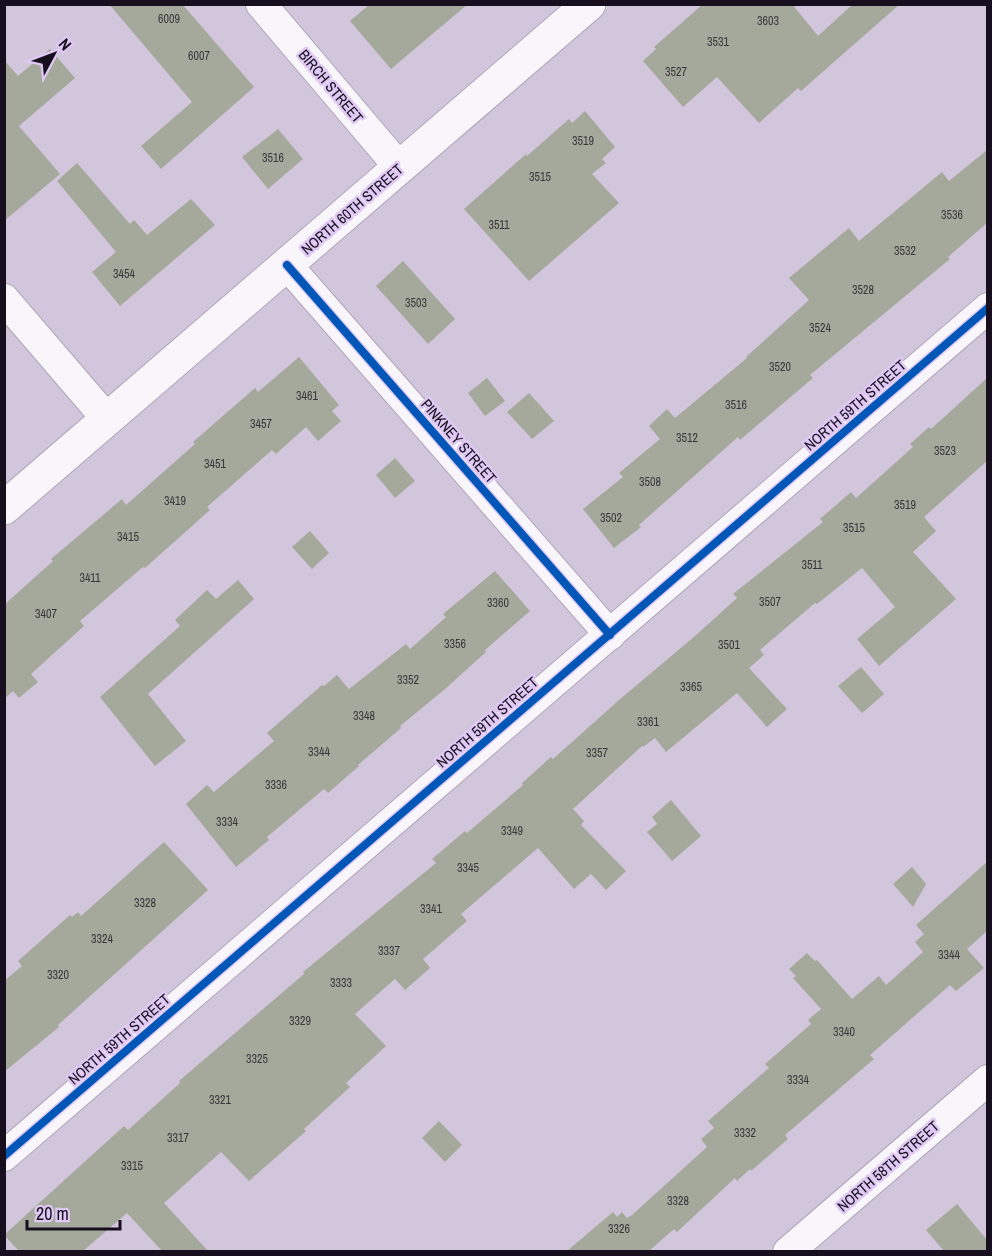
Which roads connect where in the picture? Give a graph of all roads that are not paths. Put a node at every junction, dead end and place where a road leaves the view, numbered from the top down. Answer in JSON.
{"nodes":[{"id":1,"x":261,"y":4,"type":"edge"},
{"id":2,"x":589,"y":4,"type":"edge"},
{"id":3,"x":400,"y":168,"type":"junction"},
{"id":4,"x":287,"y":264,"type":"junction"},
{"id":5,"x":4,"y":299,"type":"edge"},
{"id":6,"x":987,"y":308,"type":"edge"},
{"id":7,"x":107,"y":419,"type":"junction"},
{"id":8,"x":4,"y":508,"type":"edge"},
{"id":9,"x":610,"y":635,"type":"junction"},
{"id":10,"x":987,"y":1080,"type":"edge"},
{"id":11,"x":4,"y":1156,"type":"edge"},
{"id":12,"x":789,"y":1251,"type":"edge"}],
"edges":[{"from":1,"to":3,"type":"street","name":"BIRCH STREET"},
{"from":2,"to":3,"type":"main road","name":"NORTH 60TH STREET"},
{"from":3,"to":4,"type":"main road","name":"NORTH 60TH STREET"},
{"from":4,"to":7,"type":"main road","name":"NORTH 60TH STREET"},
{"from":4,"to":9,"type":"street","name":"PINKNEY STREET"},
{"from":5,"to":7,"type":"street"},
{"from":6,"to":9,"type":"street","name":"NORTH 59TH STREET"},
{"from":7,"to":8,"type":"main road","name":"NORTH 60TH STREET"},
{"from":9,"to":11,"type":"street","name":"NORTH 59TH STREET"},
{"from":10,"to":12,"type":"street","name":"NORTH 58TH STREET"}]}
